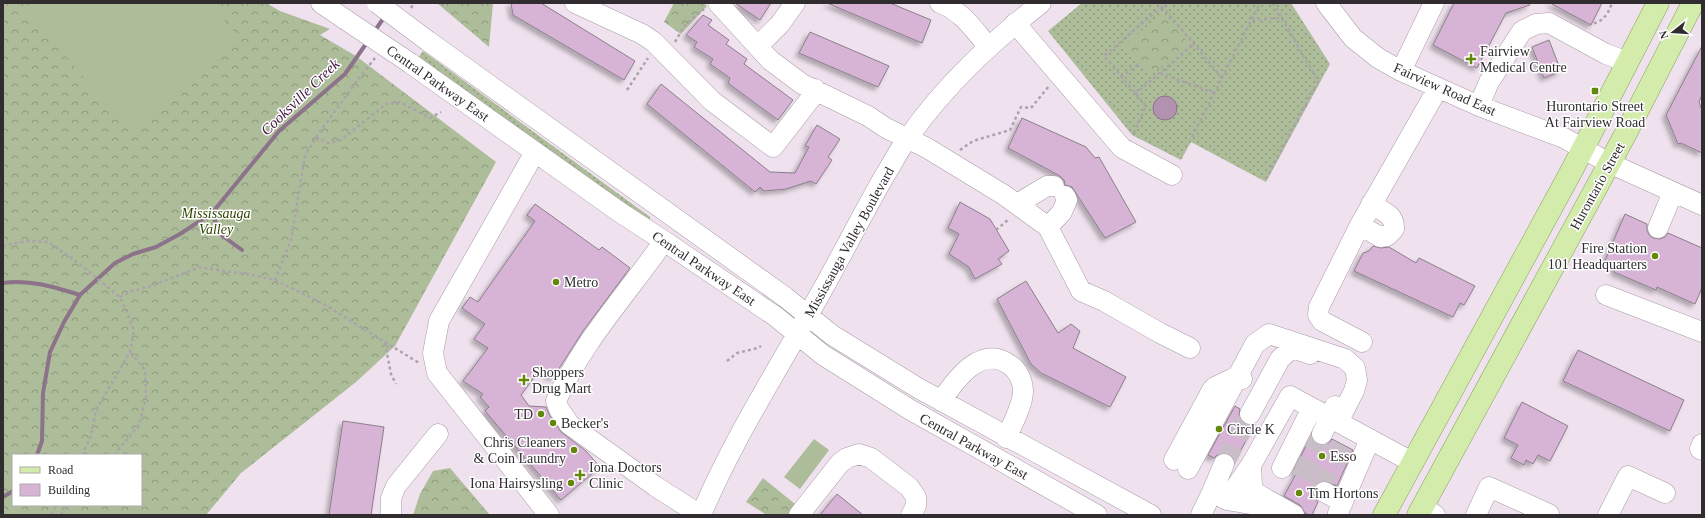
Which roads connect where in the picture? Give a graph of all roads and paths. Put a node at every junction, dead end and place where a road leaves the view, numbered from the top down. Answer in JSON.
{"nodes":[{"id":1,"x":321,"y":3,"type":"edge"},
{"id":2,"x":377,"y":3,"type":"edge"},
{"id":3,"x":414,"y":3,"type":"edge"},
{"id":4,"x":575,"y":3,"type":"edge"},
{"id":5,"x":795,"y":3,"type":"edge"},
{"id":6,"x":940,"y":3,"type":"edge"},
{"id":7,"x":1041,"y":3,"type":"edge"},
{"id":8,"x":1166,"y":3,"type":"edge"},
{"id":9,"x":1260,"y":3,"type":"edge"},
{"id":10,"x":1273,"y":3,"type":"edge"},
{"id":11,"x":1326,"y":3,"type":"edge"},
{"id":12,"x":1434,"y":3,"type":"edge"},
{"id":13,"x":1612,"y":3,"type":"edge"},
{"id":14,"x":1658,"y":3,"type":"edge"},
{"id":15,"x":1693,"y":3,"type":"edge"},
{"id":16,"x":712,"y":4,"type":"edge"},
{"id":17,"x":1162,"y":6,"type":"junction"},
{"id":18,"x":410,"y":8,"type":"dead end"},
{"id":19,"x":1282,"y":18,"type":"junction"},
{"id":20,"x":1252,"y":20,"type":"junction"},
{"id":21,"x":1015,"y":23,"type":"junction"},
{"id":22,"x":1587,"y":25,"type":"dead end"},
{"id":23,"x":1194,"y":44,"type":"junction"},
{"id":24,"x":758,"y":46,"type":"junction"},
{"id":25,"x":988,"y":46,"type":"junction"},
{"id":26,"x":662,"y":49,"type":"junction"},
{"id":27,"x":378,"y":53,"type":"dead end"},
{"id":28,"x":1628,"y":62,"type":"junction"},
{"id":29,"x":1140,"y":63,"type":"dead end"},
{"id":30,"x":1401,"y":71,"type":"junction"},
{"id":31,"x":1059,"y":73,"type":"junction"},
{"id":32,"x":1160,"y":73,"type":"junction"},
{"id":33,"x":1121,"y":77,"type":"junction"},
{"id":34,"x":1222,"y":78,"type":"junction"},
{"id":35,"x":1438,"y":88,"type":"junction"},
{"id":36,"x":627,"y":90,"type":"dead end"},
{"id":37,"x":815,"y":90,"type":"junction"},
{"id":38,"x":1214,"y":93,"type":"junction"},
{"id":39,"x":1135,"y":94,"type":"junction"},
{"id":40,"x":1479,"y":106,"type":"junction"},
{"id":41,"x":441,"y":112,"type":"dead end"},
{"id":42,"x":1134,"y":133,"type":"dead end"},
{"id":43,"x":316,"y":137,"type":"junction"},
{"id":44,"x":1192,"y":137,"type":"dead end"},
{"id":45,"x":907,"y":139,"type":"junction"},
{"id":46,"x":1583,"y":148,"type":"junction"},
{"id":47,"x":535,"y":152,"type":"junction"},
{"id":48,"x":954,"y":154,"type":"dead end"},
{"id":49,"x":1610,"y":163,"type":"junction"},
{"id":50,"x":1172,"y":175,"type":"dead end"},
{"id":51,"x":1266,"y":179,"type":"dead end"},
{"id":52,"x":1673,"y":192,"type":"junction"},
{"id":53,"x":1017,"y":204,"type":"junction"},
{"id":54,"x":1372,"y":204,"type":"junction"},
{"id":55,"x":1702,"y":205,"type":"edge"},
{"id":56,"x":1360,"y":225,"type":"junction"},
{"id":57,"x":1048,"y":226,"type":"junction"},
{"id":58,"x":1658,"y":228,"type":"dead end"},
{"id":59,"x":664,"y":240,"type":"junction"},
{"id":60,"x":3,"y":246,"type":"edge"},
{"id":61,"x":275,"y":280,"type":"junction"},
{"id":62,"x":1606,"y":295,"type":"dead end"},
{"id":63,"x":120,"y":297,"type":"junction"},
{"id":64,"x":808,"y":316,"type":"junction"},
{"id":65,"x":1702,"y":332,"type":"edge"},
{"id":66,"x":797,"y":335,"type":"junction"},
{"id":67,"x":1362,"y":342,"type":"dead end"},
{"id":68,"x":385,"y":343,"type":"junction"},
{"id":69,"x":761,"y":346,"type":"dead end"},
{"id":70,"x":1190,"y":348,"type":"dead end"},
{"id":71,"x":130,"y":352,"type":"junction"},
{"id":72,"x":727,"y":361,"type":"dead end"},
{"id":73,"x":437,"y":373,"type":"junction"},
{"id":74,"x":1238,"y":376,"type":"junction"},
{"id":75,"x":396,"y":384,"type":"dead end"},
{"id":76,"x":1263,"y":390,"type":"junction"},
{"id":77,"x":941,"y":401,"type":"junction"},
{"id":78,"x":1286,"y":402,"type":"junction"},
{"id":79,"x":1312,"y":408,"type":"junction"},
{"id":80,"x":1250,"y":414,"type":"tunnel mouth"},
{"id":81,"x":1336,"y":429,"type":"junction"},
{"id":82,"x":438,"y":434,"type":"dead end"},
{"id":83,"x":1006,"y":438,"type":"junction"},
{"id":84,"x":1370,"y":439,"type":"junction"},
{"id":85,"x":1702,"y":444,"type":"edge"},
{"id":86,"x":1702,"y":450,"type":"edge"},
{"id":87,"x":82,"y":454,"type":"edge"},
{"id":88,"x":115,"y":454,"type":"edge"},
{"id":89,"x":1253,"y":460,"type":"junction"},
{"id":90,"x":1412,"y":462,"type":"junction"},
{"id":91,"x":1224,"y":464,"type":"tunnel mouth"},
{"id":92,"x":1181,"y":465,"type":"dead end"},
{"id":93,"x":1324,"y":492,"type":"dead end"},
{"id":94,"x":1665,"y":492,"type":"dead end"},
{"id":95,"x":1220,"y":496,"type":"junction"},
{"id":96,"x":66,"y":506,"type":"edge"},
{"id":97,"x":1340,"y":511,"type":"edge"},
{"id":98,"x":1425,"y":512,"type":"edge"},
{"id":99,"x":61,"y":515,"type":"edge"},
{"id":100,"x":391,"y":515,"type":"edge"},
{"id":101,"x":549,"y":515,"type":"edge"},
{"id":102,"x":701,"y":515,"type":"edge"},
{"id":103,"x":799,"y":515,"type":"edge"},
{"id":104,"x":911,"y":515,"type":"edge"},
{"id":105,"x":1097,"y":515,"type":"edge"},
{"id":106,"x":1151,"y":515,"type":"edge"},
{"id":107,"x":1201,"y":515,"type":"edge"},
{"id":108,"x":1274,"y":515,"type":"edge"},
{"id":109,"x":1294,"y":515,"type":"edge"},
{"id":110,"x":1384,"y":515,"type":"edge"},
{"id":111,"x":1476,"y":515,"type":"edge"},
{"id":112,"x":1548,"y":515,"type":"edge"},
{"id":113,"x":1608,"y":515,"type":"edge"}],
"edges":[{"from":1,"to":47,"type":"street","name":"Central Parkway East","bridge":true},
{"from":2,"to":64,"type":"street","name":"Central Parkway East","bridge":true},
{"from":3,"to":18,"type":"path"},
{"from":4,"to":26,"type":"street"},
{"from":5,"to":24,"type":"street"},
{"from":6,"to":25,"type":"street"},
{"from":7,"to":21,"type":"street","name":"Mississauga Valley Boulevard"},
{"from":8,"to":17,"type":"path"},
{"from":9,"to":20,"type":"path"},
{"from":10,"to":19,"type":"path"},
{"from":11,"to":30,"type":"street","name":"Fairview Road East"},
{"from":12,"to":30,"type":"street"},
{"from":13,"to":22,"type":"path"},
{"from":14,"to":28,"type":"main road"},
{"from":15,"to":49,"type":"main road","name":"Hurontario Street"},
{"from":16,"to":24,"type":"street"},
{"from":16,"to":26,"type":"path"},
{"from":17,"to":23,"type":"path"},
{"from":17,"to":33,"type":"path"},
{"from":19,"to":20,"type":"path"},
{"from":19,"to":51,"type":"path"},
{"from":20,"to":34,"type":"path"},
{"from":21,"to":25,"type":"street","name":"Mississauga Valley Boulevard"},
{"from":21,"to":31,"type":"street"},
{"from":23,"to":32,"type":"path"},
{"from":23,"to":34,"type":"path"},
{"from":24,"to":37,"type":"street"},
{"from":25,"to":45,"type":"street","name":"Mississauga Valley Boulevard"},
{"from":26,"to":36,"type":"path"},
{"from":26,"to":37,"type":"street"},
{"from":27,"to":43,"type":"path"},
{"from":28,"to":40,"type":"street"},
{"from":28,"to":46,"type":"main road"},
{"from":29,"to":33,"type":"path"},
{"from":30,"to":35,"type":"street","name":"Fairview Road East"},
{"from":31,"to":48,"type":"path"},
{"from":31,"to":50,"type":"street"},
{"from":32,"to":38,"type":"path"},
{"from":32,"to":39,"type":"path"},
{"from":33,"to":39,"type":"path"},
{"from":34,"to":38,"type":"path"},
{"from":35,"to":40,"type":"street","name":"Fairview Road East"},
{"from":35,"to":54,"type":"street"},
{"from":37,"to":45,"type":"street"},
{"from":38,"to":44,"type":"path"},
{"from":39,"to":42,"type":"path"},
{"from":40,"to":46,"type":"street","name":"Fairview Road East"},
{"from":41,"to":43,"type":"path"},
{"from":43,"to":61,"type":"path"},
{"from":45,"to":53,"type":"street"},
{"from":45,"to":64,"type":"street","name":"Mississauga Valley Boulevard"},
{"from":46,"to":49,"type":"street","name":"Fairview Road East"},
{"from":46,"to":90,"type":"main road"},
{"from":47,"to":59,"type":"street","name":"Central Parkway East"},
{"from":47,"to":73,"type":"street"},
{"from":49,"to":52,"type":"street","name":"Fairview Road East"},
{"from":49,"to":98,"type":"main road","name":"Hurontario Street"},
{"from":52,"to":55,"type":"street","name":"Fairview Road East"},
{"from":52,"to":58,"type":"street"},
{"from":53,"to":57,"type":"street"},
{"from":53,"to":57,"type":"street"},
{"from":54,"to":56,"type":"street"},
{"from":54,"to":56,"type":"street"},
{"from":56,"to":67,"type":"street"},
{"from":57,"to":70,"type":"street"},
{"from":59,"to":66,"type":"street","name":"Central Parkway East"},
{"from":59,"to":102,"type":"street"},
{"from":60,"to":63,"type":"path"},
{"from":61,"to":63,"type":"path"},
{"from":61,"to":68,"type":"path"},
{"from":62,"to":65,"type":"street"},
{"from":63,"to":71,"type":"path"},
{"from":64,"to":66,"type":"street","name":"Mississauga Valley Boulevard"},
{"from":64,"to":77,"type":"street","name":"Central Parkway East"},
{"from":66,"to":102,"type":"street","name":"Mississauga Valley Boulevard"},
{"from":66,"to":105,"type":"street","name":"Central Parkway East"},
{"from":68,"to":73,"type":"path"},
{"from":68,"to":75,"type":"path"},
{"from":69,"to":72,"type":"path"},
{"from":71,"to":87,"type":"path"},
{"from":71,"to":88,"type":"path"},
{"from":73,"to":101,"type":"street"},
{"from":74,"to":76,"type":"street"},
{"from":74,"to":81,"type":"street"},
{"from":74,"to":92,"type":"street"},
{"from":76,"to":78,"type":"street"},
{"from":76,"to":80,"type":"street"},
{"from":76,"to":81,"type":"street"},
{"from":77,"to":83,"type":"street","name":"Central Parkway East"},
{"from":77,"to":83,"type":"street"},
{"from":78,"to":79,"type":"street"},
{"from":78,"to":89,"type":"street"},
{"from":79,"to":81,"type":"street"},
{"from":79,"to":89,"type":"street"},
{"from":81,"to":84,"type":"street"},
{"from":82,"to":100,"type":"street"},
{"from":83,"to":106,"type":"street","name":"Central Parkway East"},
{"from":84,"to":90,"type":"street"},
{"from":84,"to":97,"type":"street"},
{"from":85,"to":86,"type":"street"},
{"from":89,"to":95,"type":"street"},
{"from":89,"to":109,"type":"street"},
{"from":90,"to":110,"type":"main road"},
{"from":91,"to":95,"type":"street"},
{"from":93,"to":97,"type":"street"},
{"from":94,"to":113,"type":"street"},
{"from":95,"to":107,"type":"street"},
{"from":95,"to":108,"type":"street"},
{"from":96,"to":99,"type":"path"},
{"from":103,"to":104,"type":"street"},
{"from":111,"to":112,"type":"street"}]}
